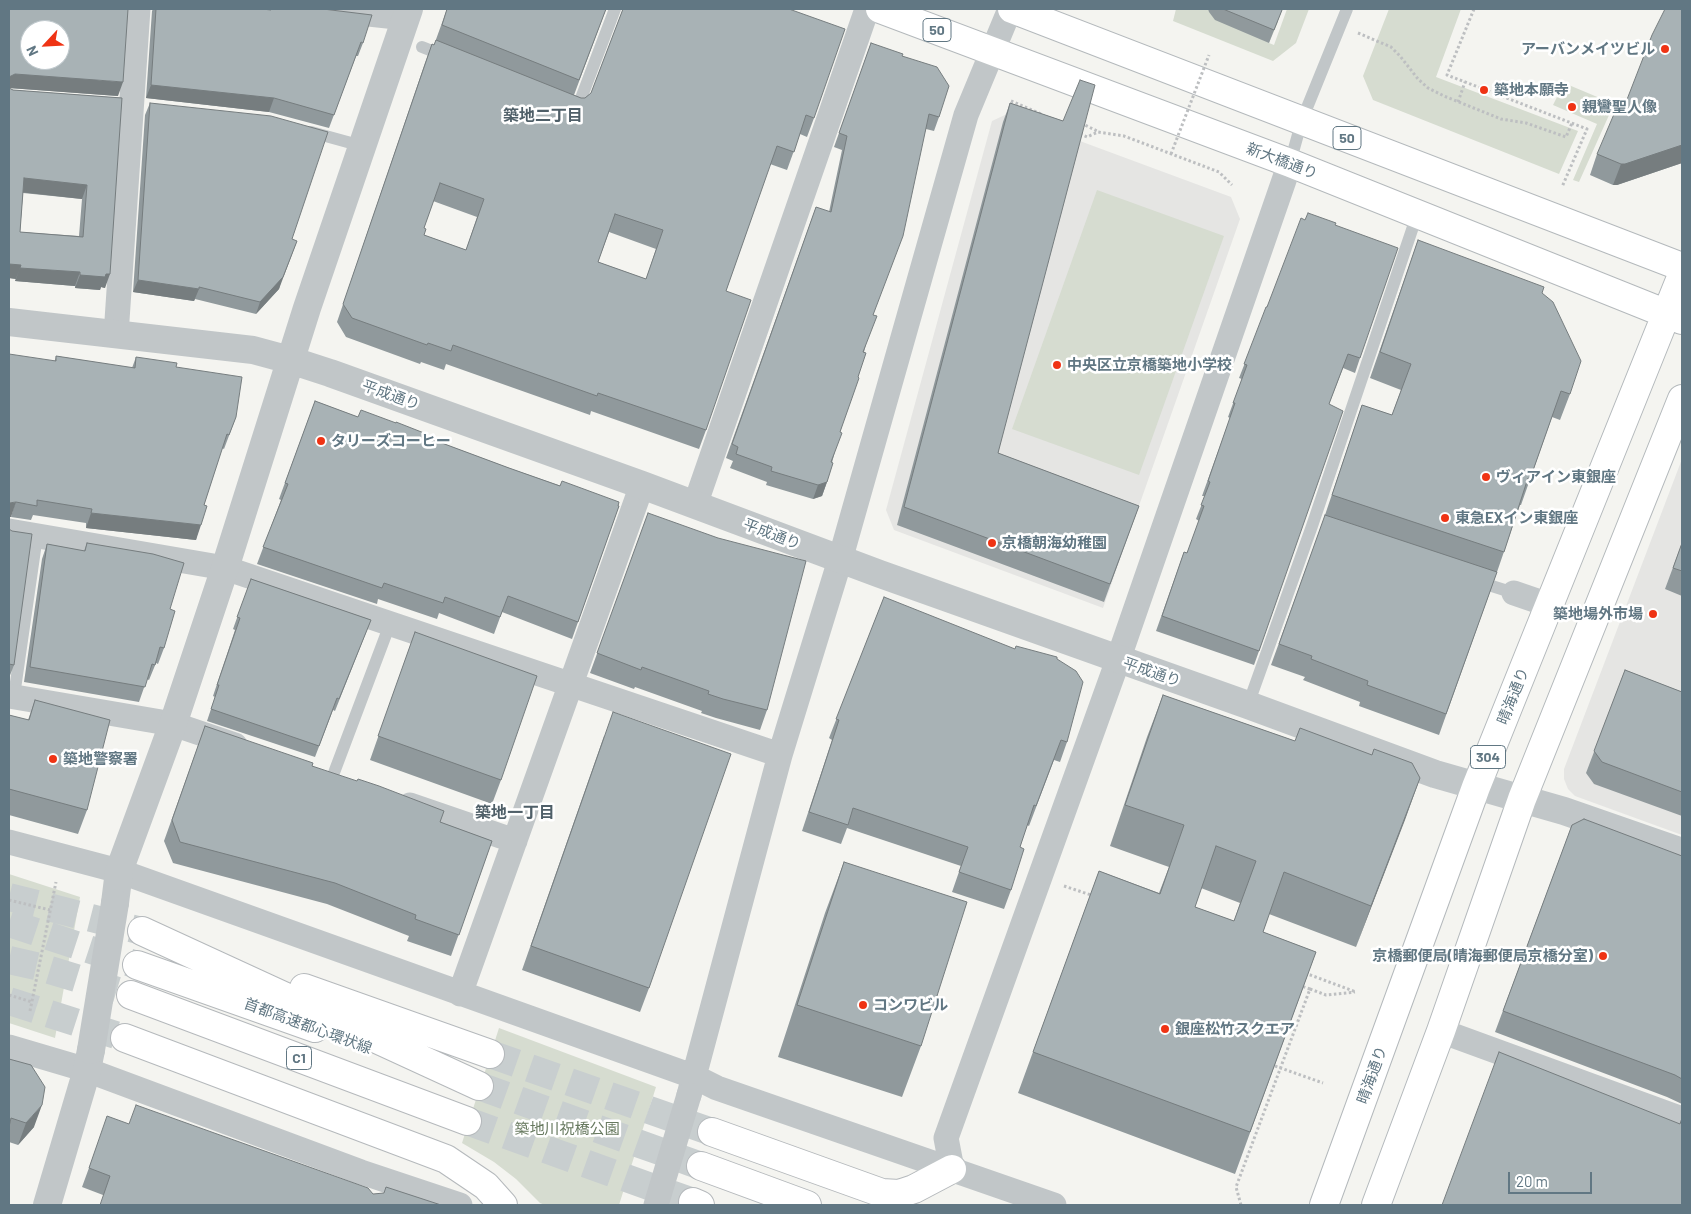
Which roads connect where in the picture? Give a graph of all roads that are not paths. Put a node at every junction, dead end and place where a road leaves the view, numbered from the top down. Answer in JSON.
{"nodes":[{"id":1,"x":138,"y":9,"type":"edge"},
{"id":2,"x":322,"y":9,"type":"edge"},
{"id":3,"x":615,"y":9,"type":"edge"},
{"id":4,"x":867,"y":9,"type":"edge"},
{"id":5,"x":880,"y":9,"type":"edge"},
{"id":6,"x":1011,"y":9,"type":"edge"},
{"id":7,"x":1347,"y":9,"type":"edge"},
{"id":8,"x":408,"y":13,"type":"edge"},
{"id":9,"x":422,"y":47,"type":"dead end"},
{"id":10,"x":994,"y":51,"type":"junction"},
{"id":11,"x":458,"y":62,"type":"edge"},
{"id":12,"x":558,"y":102,"type":"edge"},
{"id":13,"x":1302,"y":120,"type":"junction"},
{"id":14,"x":296,"y":128,"type":"edge"},
{"id":15,"x":362,"y":146,"type":"junction"},
{"id":16,"x":1290,"y":163,"type":"junction"},
{"id":17,"x":1417,"y":215,"type":"junction"},
{"id":18,"x":1682,"y":267,"type":"edge"},
{"id":19,"x":1682,"y":275,"type":"edge"},
{"id":20,"x":1675,"y":317,"type":"edge"},
{"id":21,"x":9,"y":322,"type":"edge"},
{"id":22,"x":116,"y":334,"type":"junction"},
{"id":23,"x":290,"y":360,"type":"junction"},
{"id":24,"x":1682,"y":399,"type":"edge"},
{"id":25,"x":642,"y":485,"type":"junction"},
{"id":26,"x":695,"y":505,"type":"junction"},
{"id":27,"x":9,"y":531,"type":"edge"},
{"id":28,"x":37,"y":536,"type":"junction"},
{"id":29,"x":840,"y":560,"type":"junction"},
{"id":30,"x":225,"y":568,"type":"junction"},
{"id":31,"x":1468,"y":578,"type":"edge"},
{"id":32,"x":1514,"y":593,"type":"joint"},
{"id":33,"x":1549,"y":605,"type":"junction"},
{"id":34,"x":390,"y":624,"type":"junction"},
{"id":35,"x":1118,"y":660,"type":"junction"},
{"id":36,"x":570,"y":684,"type":"junction"},
{"id":37,"x":11,"y":696,"type":"edge"},
{"id":38,"x":1248,"y":706,"type":"junction"},
{"id":39,"x":173,"y":724,"type":"junction"},
{"id":40,"x":256,"y":752,"type":"edge"},
{"id":41,"x":780,"y":755,"type":"junction"},
{"id":42,"x":332,"y":778,"type":"edge"},
{"id":43,"x":1476,"y":787,"type":"junction"},
{"id":44,"x":387,"y":797,"type":"edge"},
{"id":45,"x":1522,"y":799,"type":"junction"},
{"id":46,"x":515,"y":841,"type":"junction"},
{"id":47,"x":9,"y":842,"type":"edge"},
{"id":48,"x":1682,"y":852,"type":"edge"},
{"id":49,"x":120,"y":871,"type":"junction"},
{"id":50,"x":137,"y":965,"type":"tunnel mouth"},
{"id":51,"x":460,"y":994,"type":"junction"},
{"id":52,"x":131,"y":995,"type":"tunnel mouth"},
{"id":53,"x":1441,"y":1031,"type":"junction"},
{"id":54,"x":124,"y":1038,"type":"tunnel mouth"},
{"id":55,"x":9,"y":1046,"type":"edge"},
{"id":56,"x":490,"y":1054,"type":"tunnel mouth"},
{"id":57,"x":89,"y":1060,"type":"junction"},
{"id":58,"x":692,"y":1086,"type":"junction"},
{"id":59,"x":1682,"y":1119,"type":"edge"},
{"id":60,"x":467,"y":1121,"type":"tunnel mouth"},
{"id":61,"x":712,"y":1132,"type":"tunnel mouth"},
{"id":62,"x":702,"y":1166,"type":"tunnel mouth"},
{"id":63,"x":952,"y":1169,"type":"junction"},
{"id":64,"x":47,"y":1205,"type":"edge"},
{"id":65,"x":460,"y":1205,"type":"edge"},
{"id":66,"x":503,"y":1205,"type":"edge"},
{"id":67,"x":656,"y":1205,"type":"edge"},
{"id":68,"x":807,"y":1205,"type":"edge"},
{"id":69,"x":1054,"y":1205,"type":"edge"},
{"id":70,"x":1324,"y":1205,"type":"edge"},
{"id":71,"x":1376,"y":1205,"type":"edge"}],
"edges":[{"from":1,"to":22,"type":"street"},
{"from":2,"to":8,"type":"street"},
{"from":3,"to":12,"type":"lane"},
{"from":4,"to":26,"type":"street"},
{"from":5,"to":10,"type":"main road","name":"新大橋通り","number":"50"},
{"from":6,"to":10,"type":"street"},
{"from":6,"to":13,"type":"main road","number":"50"},
{"from":7,"to":13,"type":"lane"},
{"from":8,"to":15,"type":"street"},
{"from":9,"to":11,"type":"lane"},
{"from":10,"to":16,"type":"main road","name":"新大橋通り","number":"50"},
{"from":10,"to":29,"type":"street"},
{"from":13,"to":16,"type":"lane"},
{"from":13,"to":18,"type":"main road","number":"50"},
{"from":14,"to":15,"type":"lane"},
{"from":15,"to":23,"type":"street"},
{"from":16,"to":17,"type":"main road","name":"新大橋通り","number":"50"},
{"from":16,"to":35,"type":"street"},
{"from":17,"to":20,"type":"main road","name":"新大橋通り","number":"50"},
{"from":17,"to":38,"type":"lane"},
{"from":19,"to":20,"type":"main road","name":"晴海通り","number":"304"},
{"from":20,"to":33,"type":"main road","name":"晴海通り","number":"304"},
{"from":21,"to":22,"type":"street","name":"平成通り"},
{"from":22,"to":23,"type":"street","name":"平成通り"},
{"from":23,"to":25,"type":"street","name":"平成通り"},
{"from":23,"to":30,"type":"street"},
{"from":24,"to":45,"type":"main road"},
{"from":25,"to":26,"type":"street","name":"平成通り"},
{"from":25,"to":36,"type":"street"},
{"from":26,"to":29,"type":"street","name":"平成通り"},
{"from":27,"to":28,"type":"street"},
{"from":28,"to":30,"type":"street"},
{"from":28,"to":37,"type":"lane"},
{"from":29,"to":35,"type":"street","name":"平成通り"},
{"from":29,"to":41,"type":"street"},
{"from":30,"to":34,"type":"street"},
{"from":30,"to":39,"type":"street"},
{"from":31,"to":32,"type":"lane"},
{"from":32,"to":33,"type":"street"},
{"from":33,"to":43,"type":"main road","name":"晴海通り","number":"304"},
{"from":34,"to":36,"type":"street"},
{"from":34,"to":42,"type":"lane"},
{"from":35,"to":38,"type":"street","name":"平成通り"},
{"from":35,"to":63,"type":"street"},
{"from":36,"to":41,"type":"street"},
{"from":36,"to":46,"type":"street"},
{"from":37,"to":39,"type":"street"},
{"from":38,"to":43,"type":"street","name":"平成通り"},
{"from":39,"to":40,"type":"street"},
{"from":39,"to":49,"type":"street"},
{"from":41,"to":58,"type":"street"},
{"from":43,"to":45,"type":"street","name":"平成通り"},
{"from":43,"to":70,"type":"main road","name":"晴海通り","number":"304"},
{"from":44,"to":46,"type":"street"},
{"from":45,"to":48,"type":"street","name":"平成通り"},
{"from":45,"to":53,"type":"main road"},
{"from":46,"to":51,"type":"street"},
{"from":47,"to":49,"type":"street"},
{"from":49,"to":51,"type":"street"},
{"from":49,"to":57,"type":"street","bridge":true},
{"from":50,"to":56,"type":"main road","name":"首都高速都心環状線"},
{"from":51,"to":58,"type":"street"},
{"from":52,"to":60,"type":"main road","number":"C1"},
{"from":53,"to":59,"type":"street"},
{"from":53,"to":71,"type":"main road"},
{"from":54,"to":66,"type":"main road"},
{"from":55,"to":57,"type":"street"},
{"from":57,"to":64,"type":"street"},
{"from":57,"to":65,"type":"street"},
{"from":58,"to":63,"type":"street"},
{"from":58,"to":67,"type":"street","bridge":true},
{"from":61,"to":63,"type":"main road"},
{"from":62,"to":68,"type":"main road"},
{"from":63,"to":69,"type":"street"}]}
